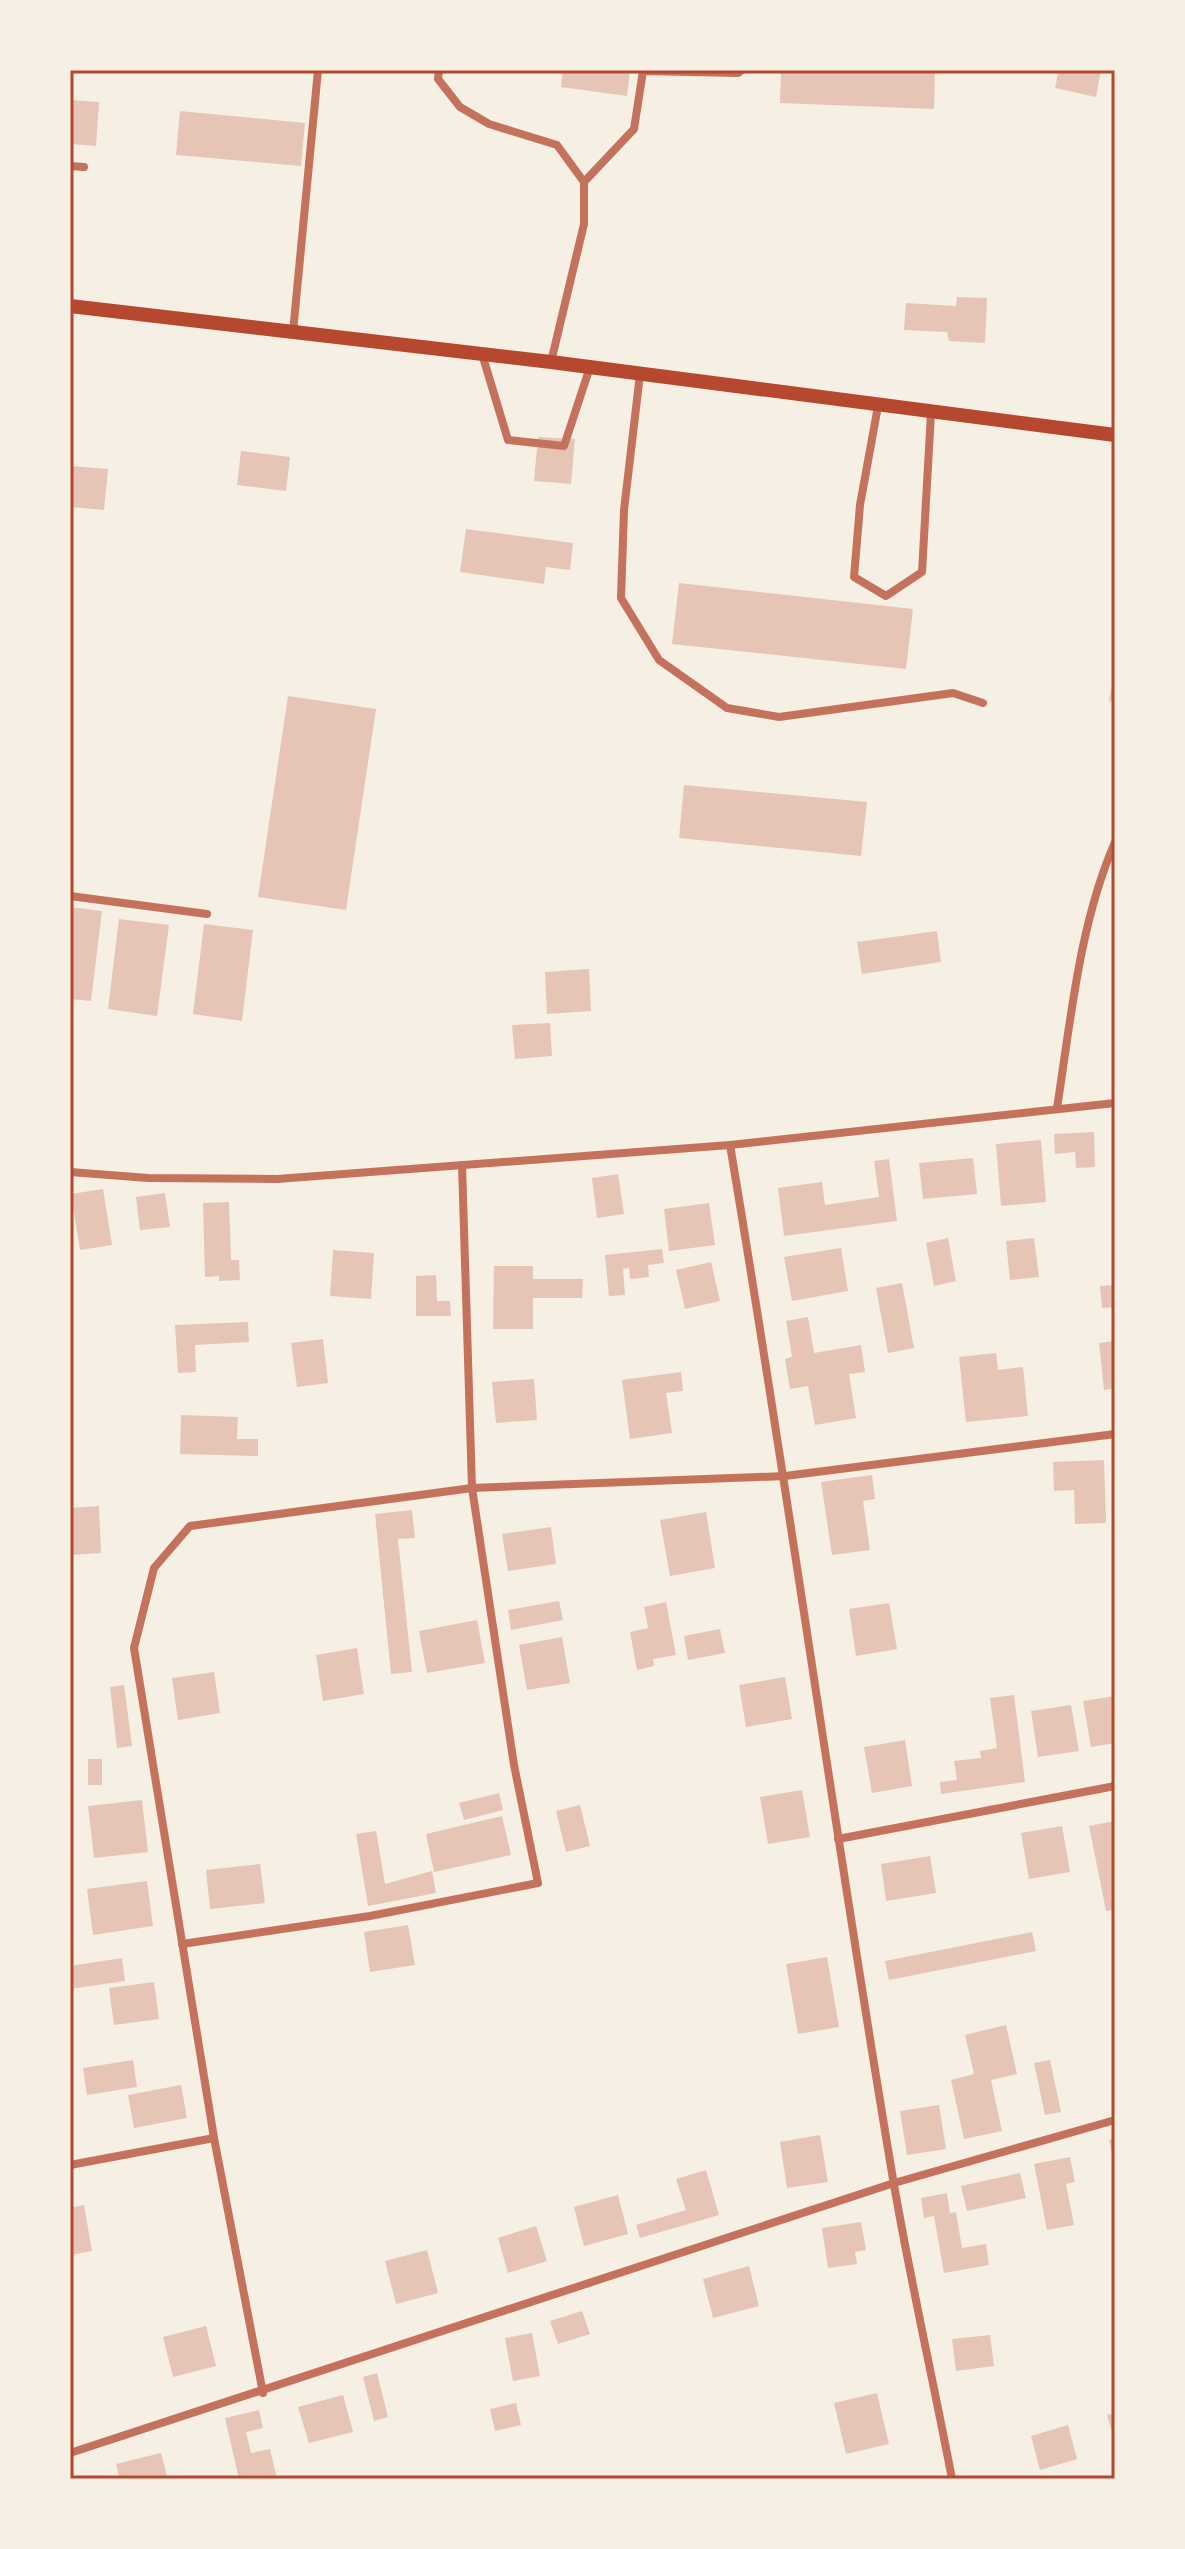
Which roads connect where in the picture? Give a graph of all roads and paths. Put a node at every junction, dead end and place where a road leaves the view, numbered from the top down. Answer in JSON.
{"nodes":[{"id":1,"x":318,"y":70,"type":"edge"},
{"id":2,"x":439,"y":70,"type":"edge"},
{"id":3,"x":642,"y":70,"type":"edge"},
{"id":4,"x":742,"y":70,"type":"edge"},
{"id":5,"x":70,"y":166,"type":"edge"},
{"id":6,"x":84,"y":167,"type":"dead end"},
{"id":7,"x":584,"y":182,"type":"junction"},
{"id":8,"x":70,"y":306,"type":"edge"},
{"id":9,"x":293,"y":332,"type":"junction"},
{"id":10,"x":482,"y":354,"type":"junction"},
{"id":11,"x":551,"y":362,"type":"junction"},
{"id":12,"x":590,"y":367,"type":"junction"},
{"id":13,"x":640,"y":374,"type":"junction"},
{"id":14,"x":878,"y":406,"type":"junction"},
{"id":15,"x":931,"y":413,"type":"junction"},
{"id":16,"x":1115,"y":435,"type":"edge"},
{"id":17,"x":983,"y":703,"type":"dead end"},
{"id":18,"x":1115,"y":842,"type":"edge"},
{"id":19,"x":70,"y":896,"type":"edge"},
{"id":20,"x":207,"y":914,"type":"dead end"},
{"id":21,"x":1115,"y":1103,"type":"edge"},
{"id":22,"x":1057,"y":1108,"type":"junction"},
{"id":23,"x":730,"y":1145,"type":"junction"},
{"id":24,"x":462,"y":1165,"type":"junction"},
{"id":25,"x":70,"y":1172,"type":"edge"},
{"id":26,"x":1115,"y":1434,"type":"edge"},
{"id":27,"x":785,"y":1476,"type":"junction"},
{"id":28,"x":472,"y":1488,"type":"junction"},
{"id":29,"x":1115,"y":1786,"type":"edge"},
{"id":30,"x":838,"y":1839,"type":"junction"},
{"id":31,"x":182,"y":1944,"type":"junction"},
{"id":32,"x":1115,"y":2120,"type":"edge"},
{"id":33,"x":214,"y":2138,"type":"junction"},
{"id":34,"x":70,"y":2165,"type":"edge"},
{"id":35,"x":894,"y":2183,"type":"junction"},
{"id":36,"x":263,"y":2393,"type":"junction"},
{"id":37,"x":70,"y":2453,"type":"edge"},
{"id":38,"x":952,"y":2479,"type":"edge"}],
"edges":[{"from":1,"to":9,"type":"street"},
{"from":2,"to":7,"type":"street"},
{"from":3,"to":4,"type":"street"},
{"from":3,"to":7,"type":"street"},
{"from":5,"to":6,"type":"street"},
{"from":7,"to":11,"type":"street"},
{"from":8,"to":9,"type":"main road"},
{"from":9,"to":10,"type":"main road"},
{"from":10,"to":11,"type":"main road"},
{"from":10,"to":12,"type":"street"},
{"from":11,"to":12,"type":"main road"},
{"from":12,"to":13,"type":"main road"},
{"from":13,"to":14,"type":"main road"},
{"from":13,"to":17,"type":"street"},
{"from":14,"to":15,"type":"main road"},
{"from":14,"to":15,"type":"street"},
{"from":15,"to":16,"type":"main road"},
{"from":18,"to":22,"type":"street"},
{"from":19,"to":20,"type":"street"},
{"from":21,"to":22,"type":"street"},
{"from":22,"to":23,"type":"street"},
{"from":23,"to":24,"type":"street"},
{"from":23,"to":27,"type":"street"},
{"from":24,"to":25,"type":"street"},
{"from":24,"to":28,"type":"street"},
{"from":26,"to":27,"type":"street"},
{"from":27,"to":28,"type":"street"},
{"from":27,"to":30,"type":"street"},
{"from":28,"to":31,"type":"street"},
{"from":28,"to":31,"type":"street"},
{"from":29,"to":30,"type":"street"},
{"from":30,"to":35,"type":"street"},
{"from":31,"to":33,"type":"street"},
{"from":32,"to":35,"type":"street"},
{"from":33,"to":34,"type":"street"},
{"from":33,"to":36,"type":"street"},
{"from":35,"to":36,"type":"street"},
{"from":35,"to":38,"type":"street"},
{"from":36,"to":37,"type":"street"}]}
